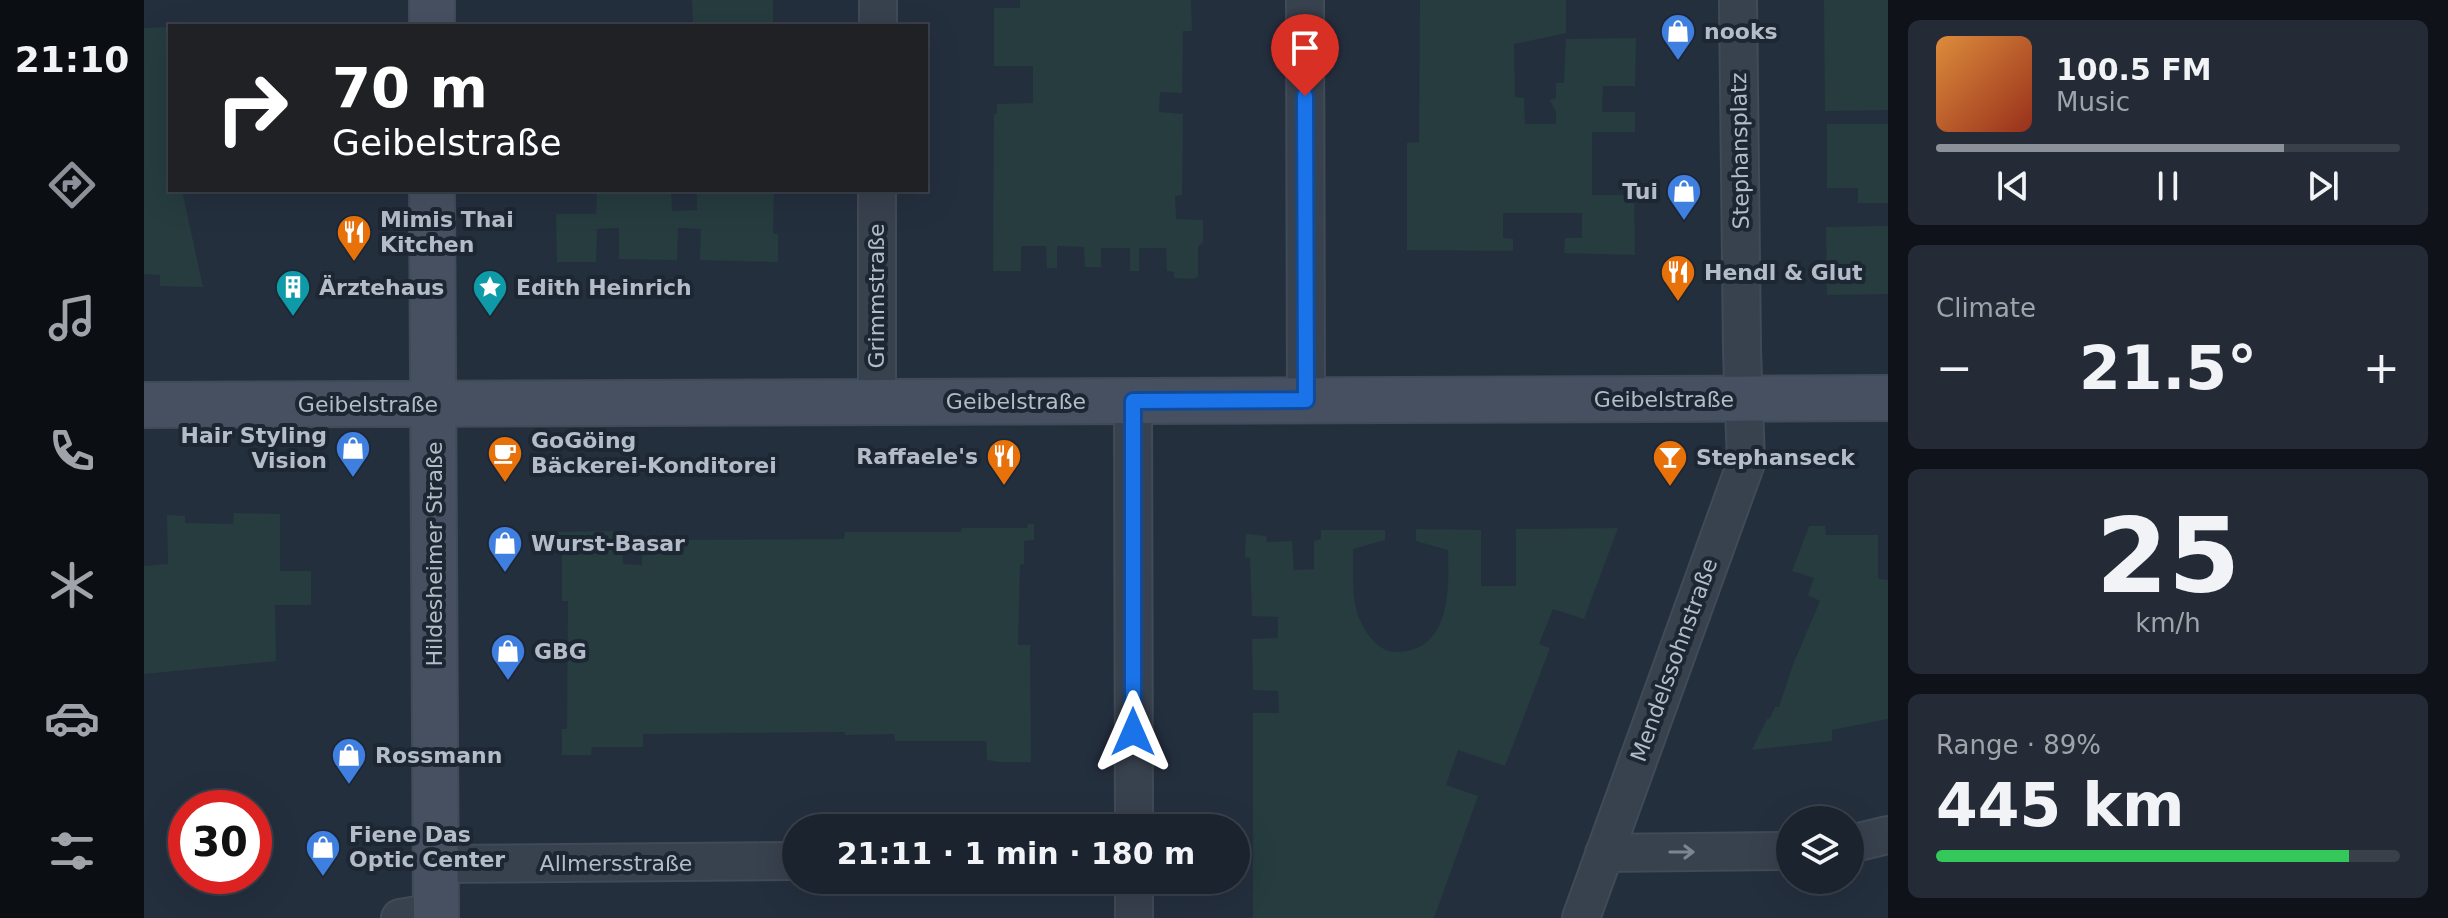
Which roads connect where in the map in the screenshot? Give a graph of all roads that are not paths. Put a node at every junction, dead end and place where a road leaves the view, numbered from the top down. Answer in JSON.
{"nodes":[{"id":1,"x":432,"y":0,"type":"edge"},
{"id":2,"x":878,"y":0,"type":"edge"},
{"id":3,"x":1305,"y":0,"type":"edge"},
{"id":4,"x":1738,"y":0,"type":"edge"},
{"id":5,"x":432,"y":24,"type":"edge"},
{"id":6,"x":878,"y":24,"type":"edge"},
{"id":7,"x":432,"y":192,"type":"edge"},
{"id":8,"x":877,"y":192,"type":"edge"},
{"id":9,"x":1888,"y":398,"type":"edge"},
{"id":10,"x":1744,"y":399,"type":"junction"},
{"id":11,"x":1306,"y":400,"type":"junction"},
{"id":12,"x":1133,"y":401,"type":"junction"},
{"id":13,"x":877,"y":402,"type":"junction"},
{"id":14,"x":433,"y":404,"type":"junction"},
{"id":15,"x":144,"y":405,"type":"edge"},
{"id":16,"x":1134,"y":814,"type":"edge"},
{"id":17,"x":1888,"y":835,"type":"edge"},
{"id":18,"x":1864,"y":841,"type":"edge"},
{"id":19,"x":1776,"y":851,"type":"edge"},
{"id":20,"x":1604,"y":853,"type":"junction"},
{"id":21,"x":782,"y":861,"type":"edge"},
{"id":22,"x":435,"y":864,"type":"junction"},
{"id":23,"x":1134,"y":894,"type":"edge"},
{"id":24,"x":424,"y":916,"type":"edge"},
{"id":25,"x":1134,"y":918,"type":"edge"},
{"id":26,"x":1581,"y":918,"type":"edge"}],
"edges":[{"from":1,"to":5,"type":"street"},
{"from":2,"to":6,"type":"street"},
{"from":3,"to":11,"type":"street"},
{"from":4,"to":10,"type":"street","name":"Stephansplatz"},
{"from":7,"to":14,"type":"street","name":"Hildesheimer Straße"},
{"from":8,"to":13,"type":"street","name":"Grimmstraße"},
{"from":9,"to":10,"type":"street","name":"Geibelstraße"},
{"from":10,"to":11,"type":"street","name":"Geibelstraße"},
{"from":10,"to":20,"type":"street","name":"Mendelssohnstraße"},
{"from":11,"to":12,"type":"street","name":"Geibelstraße"},
{"from":12,"to":13,"type":"street","name":"Geibelstraße"},
{"from":12,"to":16,"type":"street"},
{"from":13,"to":14,"type":"street","name":"Geibelstraße"},
{"from":14,"to":15,"type":"street","name":"Geibelstraße"},
{"from":14,"to":22,"type":"street","name":"Hildesheimer Straße"},
{"from":17,"to":18,"type":"street"},
{"from":20,"to":19,"type":"street","one_way":true},
{"from":20,"to":26,"type":"street","name":"Mendelssohnstraße"},
{"from":21,"to":22,"type":"street","name":"Allmersstraße"},
{"from":22,"to":24,"type":"street","name":"Hildesheimer Straße"},
{"from":23,"to":25,"type":"street"}]}
